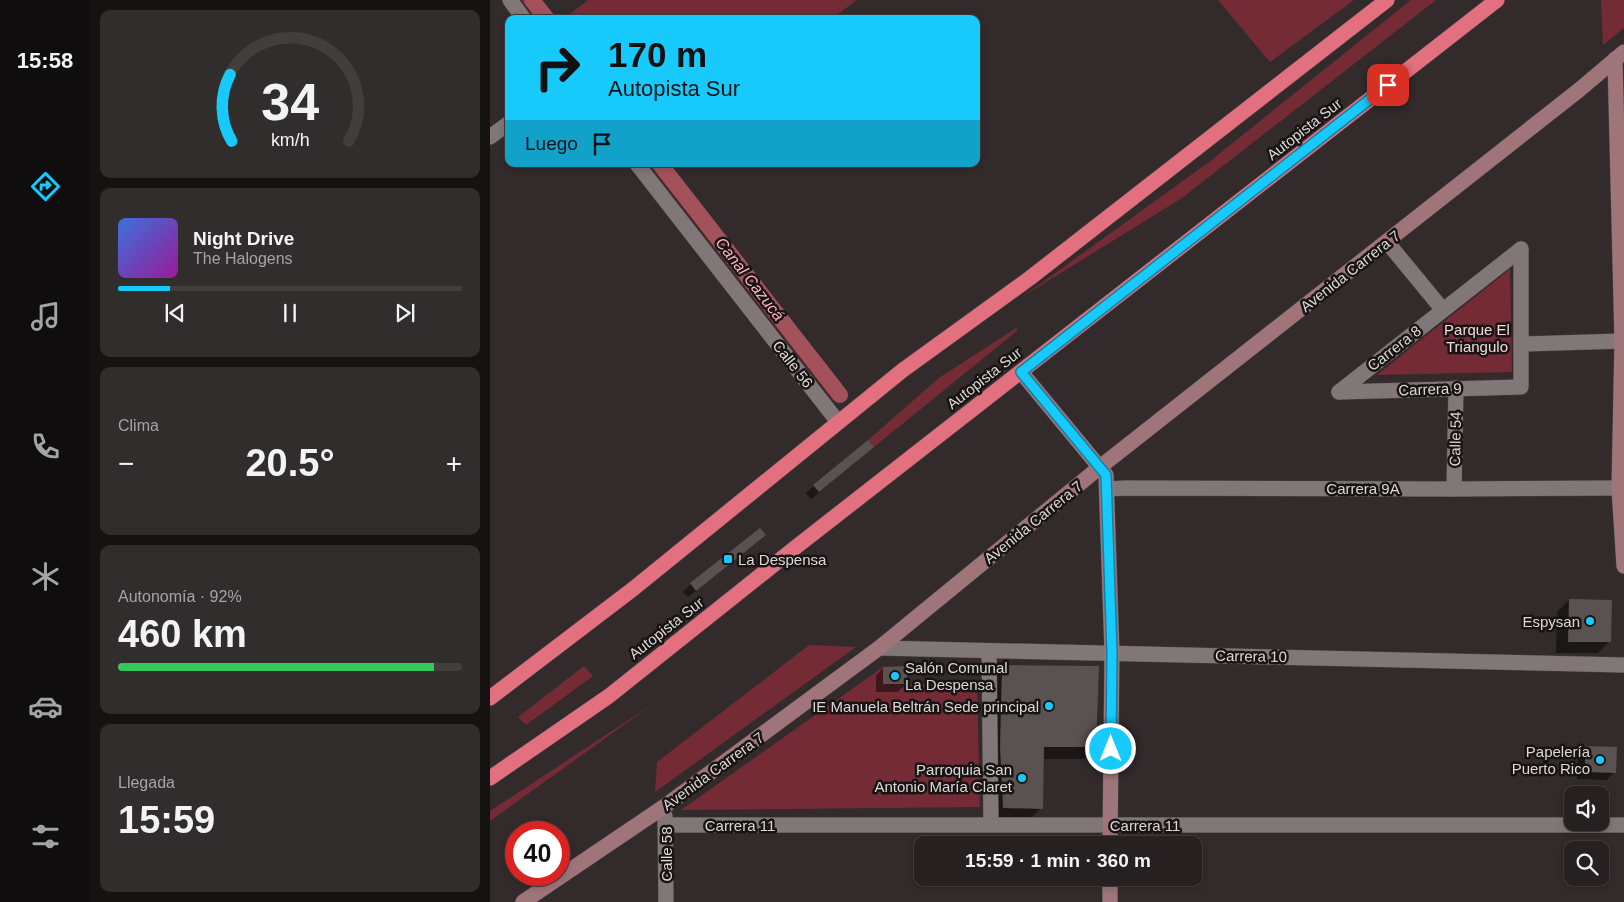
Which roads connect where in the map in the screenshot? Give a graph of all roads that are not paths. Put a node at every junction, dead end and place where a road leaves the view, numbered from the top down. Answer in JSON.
{"nodes":[{"id":1,"x":510,"y":0,"type":"edge"},
{"id":2,"x":1387,"y":0,"type":"edge"},
{"id":3,"x":1496,"y":0,"type":"edge"},
{"id":4,"x":521,"y":15,"type":"edge"},
{"id":5,"x":1620,"y":55,"type":"edge"},
{"id":6,"x":505,"y":126,"type":"edge"},
{"id":7,"x":490,"y":138,"type":"edge"},
{"id":8,"x":639,"y":167,"type":"edge"},
{"id":9,"x":1386,"y":242,"type":"junction"},
{"id":10,"x":1443,"y":310,"type":"junction"},
{"id":11,"x":1622,"y":341,"type":"junction"},
{"id":12,"x":1521,"y":344,"type":"junction"},
{"id":13,"x":1021,"y":372,"type":"junction"},
{"id":14,"x":1456,"y":388,"type":"junction"},
{"id":15,"x":1339,"y":392,"type":"joint"},
{"id":16,"x":838,"y":422,"type":"junction"},
{"id":17,"x":1100,"y":468,"type":"junction"},
{"id":18,"x":1619,"y":488,"type":"junction"},
{"id":19,"x":1108,"y":489,"type":"junction"},
{"id":20,"x":1454,"y":489,"type":"junction"},
{"id":21,"x":1624,"y":566,"type":"edge"},
{"id":22,"x":879,"y":648,"type":"junction"},
{"id":23,"x":989,"y":651,"type":"junction"},
{"id":24,"x":1112,"y":653,"type":"junction"},
{"id":25,"x":1624,"y":664,"type":"edge"},
{"id":26,"x":490,"y":698,"type":"edge"},
{"id":27,"x":490,"y":778,"type":"edge"},
{"id":28,"x":665,"y":806,"type":"junction"},
{"id":29,"x":666,"y":825,"type":"junction"},
{"id":30,"x":991,"y":825,"type":"junction"},
{"id":31,"x":1110,"y":825,"type":"junction"},
{"id":32,"x":1624,"y":825,"type":"edge"},
{"id":33,"x":1110,"y":836,"type":"edge"},
{"id":34,"x":1110,"y":886,"type":"edge"},
{"id":35,"x":523,"y":902,"type":"edge"},
{"id":36,"x":666,"y":902,"type":"edge"},
{"id":37,"x":1110,"y":902,"type":"edge"}],
"edges":[{"from":1,"to":4,"type":"street"},
{"from":2,"to":16,"type":"highway"},
{"from":3,"to":13,"type":"highway","name":"Autopista Sur"},
{"from":5,"to":9,"type":"street","name":"Avenida Carrera 7"},
{"from":5,"to":11,"type":"street"},
{"from":6,"to":7,"type":"street"},
{"from":8,"to":16,"type":"street","name":"Calle 56"},
{"from":9,"to":10,"type":"street"},
{"from":9,"to":17,"type":"street","name":"Avenida Carrera 7"},
{"from":10,"to":12,"type":"street","name":"Carrera 8"},
{"from":10,"to":15,"type":"street","name":"Carrera 8"},
{"from":11,"to":12,"type":"street"},
{"from":11,"to":18,"type":"street"},
{"from":12,"to":14,"type":"street","name":"Carrera 9"},
{"from":13,"to":17,"type":"street"},
{"from":13,"to":27,"type":"highway","name":"Autopista Sur"},
{"from":14,"to":15,"type":"street","name":"Carrera 9"},
{"from":14,"to":20,"type":"street","name":"Calle 54"},
{"from":16,"to":26,"type":"highway"},
{"from":17,"to":19,"type":"street"},
{"from":17,"to":22,"type":"street","name":"Avenida Carrera 7"},
{"from":18,"to":20,"type":"street","name":"Carrera 9A"},
{"from":18,"to":21,"type":"street"},
{"from":19,"to":20,"type":"street","name":"Carrera 9A"},
{"from":19,"to":24,"type":"street"},
{"from":22,"to":23,"type":"street","name":"Carrera 10"},
{"from":22,"to":28,"type":"street","name":"Avenida Carrera 7"},
{"from":23,"to":24,"type":"street","name":"Carrera 10"},
{"from":23,"to":30,"type":"street"},
{"from":24,"to":25,"type":"street","name":"Carrera 10"},
{"from":24,"to":31,"type":"street"},
{"from":28,"to":29,"type":"street","name":"Calle 58"},
{"from":28,"to":35,"type":"street","name":"Avenida Carrera 7"},
{"from":29,"to":30,"type":"street","name":"Carrera 11"},
{"from":29,"to":36,"type":"street","name":"Calle 58"},
{"from":30,"to":31,"type":"street","name":"Carrera 11"},
{"from":31,"to":32,"type":"street","name":"Carrera 11"},
{"from":31,"to":33,"type":"street"},
{"from":34,"to":37,"type":"street"}]}
